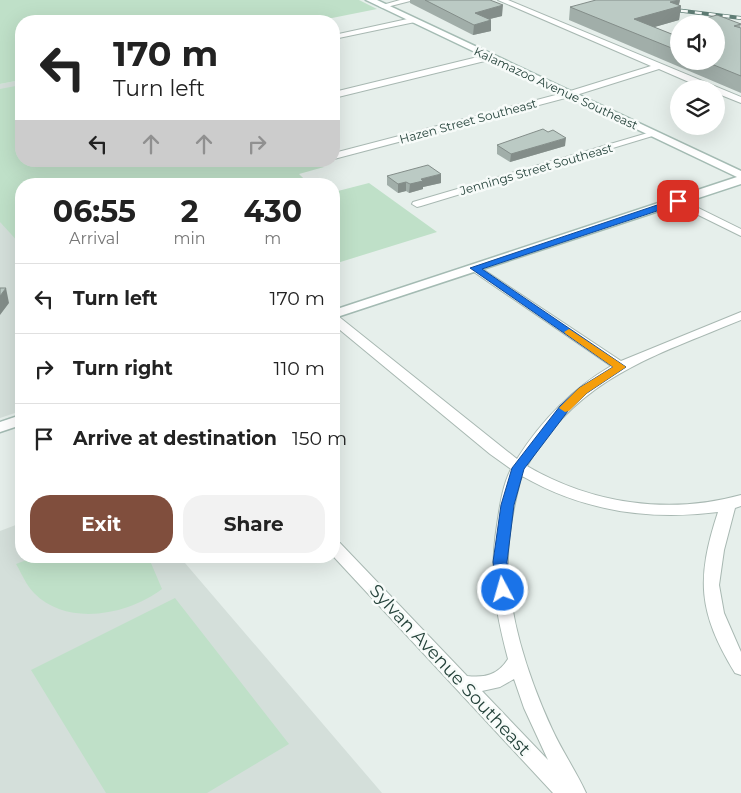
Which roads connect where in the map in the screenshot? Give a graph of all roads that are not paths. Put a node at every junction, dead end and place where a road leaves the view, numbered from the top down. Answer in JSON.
{"nodes":[{"id":1,"x":370,"y":0,"type":"edge"},
{"id":2,"x":410,"y":0,"type":"edge"},
{"id":3,"x":502,"y":0,"type":"edge"},
{"id":4,"x":383,"y":6,"type":"junction"},
{"id":5,"x":412,"y":20,"type":"junction"},
{"id":6,"x":340,"y":36,"type":"edge"},
{"id":7,"x":490,"y":57,"type":"junction"},
{"id":8,"x":660,"y":66,"type":"junction"},
{"id":9,"x":693,"y":80,"type":"edge"},
{"id":10,"x":725,"y":93,"type":"edge"},
{"id":11,"x":340,"y":94,"type":"edge"},
{"id":12,"x":570,"y":94,"type":"junction"},
{"id":13,"x":741,"y":100,"type":"edge"},
{"id":14,"x":654,"y":134,"type":"junction"},
{"id":15,"x":340,"y":154,"type":"edge"},
{"id":16,"x":741,"y":175,"type":"edge"},
{"id":17,"x":741,"y":180,"type":"edge"},
{"id":18,"x":678,"y":201,"type":"junction"},
{"id":19,"x":417,"y":204,"type":"dead end"},
{"id":20,"x":741,"y":233,"type":"edge"},
{"id":21,"x":474,"y":268,"type":"junction"},
{"id":22,"x":340,"y":312,"type":"edge"},
{"id":23,"x":741,"y":316,"type":"edge"},
{"id":24,"x":340,"y":325,"type":"edge"},
{"id":25,"x":621,"y":367,"type":"junction"},
{"id":26,"x":15,"y":422,"type":"edge"},
{"id":27,"x":0,"y":427,"type":"edge"},
{"id":28,"x":518,"y":468,"type":"junction"},
{"id":29,"x":734,"y":503,"type":"edge"},
{"id":30,"x":340,"y":553,"type":"edge"},
{"id":31,"x":516,"y":661,"type":"junction"},
{"id":32,"x":741,"y":668,"type":"edge"},
{"id":33,"x":462,"y":683,"type":"junction"},
{"id":34,"x":566,"y":793,"type":"edge"},
{"id":35,"x":576,"y":793,"type":"edge"}],
"edges":[{"from":1,"to":4,"type":"main road","name":"Kalamazoo Avenue Southeast"},
{"from":2,"to":4,"type":"street"},
{"from":3,"to":8,"type":"street"},
{"from":4,"to":5,"type":"main road","name":"Kalamazoo Avenue Southeast"},
{"from":5,"to":6,"type":"street"},
{"from":5,"to":7,"type":"main road","name":"Kalamazoo Avenue Southeast"},
{"from":7,"to":11,"type":"street"},
{"from":7,"to":12,"type":"main road","name":"Kalamazoo Avenue Southeast"},
{"from":8,"to":9,"type":"street"},
{"from":8,"to":12,"type":"street","name":"Hazen Street Southeast"},
{"from":10,"to":13,"type":"street"},
{"from":12,"to":14,"type":"main road","name":"Kalamazoo Avenue Southeast"},
{"from":12,"to":15,"type":"street","name":"Hazen Street Southeast"},
{"from":14,"to":16,"type":"main road","name":"Kalamazoo Avenue Southeast"},
{"from":14,"to":19,"type":"street","name":"Jennings Street Southeast"},
{"from":17,"to":18,"type":"main road"},
{"from":18,"to":20,"type":"street"},
{"from":18,"to":21,"type":"main road"},
{"from":21,"to":22,"type":"main road"},
{"from":21,"to":25,"type":"street"},
{"from":23,"to":25,"type":"street"},
{"from":24,"to":28,"type":"street"},
{"from":25,"to":28,"type":"street"},
{"from":26,"to":27,"type":"main road"},
{"from":28,"to":29,"type":"street"},
{"from":28,"to":31,"type":"street"},
{"from":29,"to":32,"type":"street"},
{"from":30,"to":33,"type":"street","name":"Sylvan Avenue Southeast"},
{"from":31,"to":33,"type":"street"},
{"from":31,"to":35,"type":"street"},
{"from":33,"to":34,"type":"street","name":"Sylvan Avenue Southeast"}]}
